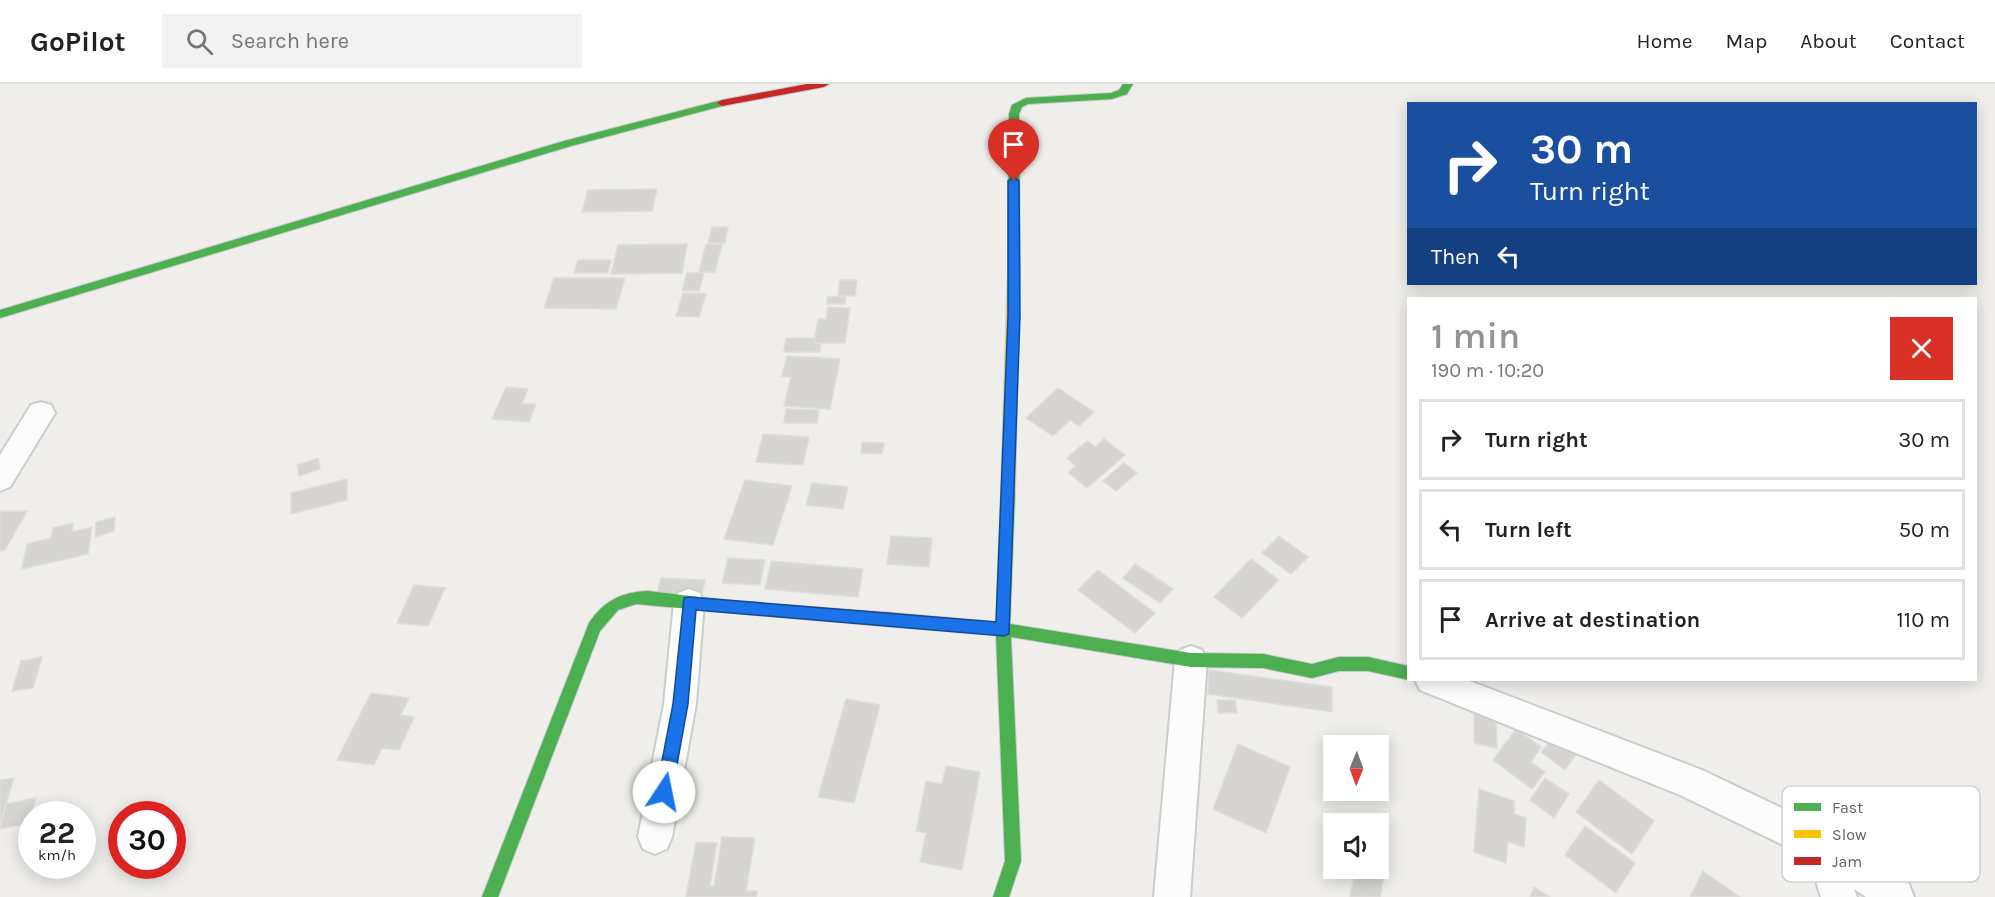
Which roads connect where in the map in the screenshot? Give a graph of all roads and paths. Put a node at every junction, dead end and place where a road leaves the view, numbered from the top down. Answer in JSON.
{"nodes":[{"id":1,"x":824,"y":84,"type":"edge"},
{"id":2,"x":1128,"y":84,"type":"edge"},
{"id":3,"x":0,"y":314,"type":"edge"},
{"id":4,"x":41,"y":413,"type":"dead end"},
{"id":5,"x":0,"y":479,"type":"edge"},
{"id":6,"x":689,"y":603,"type":"junction"},
{"id":7,"x":1004,"y":629,"type":"junction"},
{"id":8,"x":1191,"y":660,"type":"junction"},
{"id":9,"x":1407,"y":673,"type":"edge"},
{"id":10,"x":1433,"y":681,"type":"edge"},
{"id":11,"x":1782,"y":826,"type":"edge"},
{"id":12,"x":655,"y":837,"type":"dead end"},
{"id":13,"x":1834,"y":882,"type":"edge"},
{"id":14,"x":1875,"y":882,"type":"edge"},
{"id":15,"x":490,"y":897,"type":"edge"},
{"id":16,"x":1001,"y":897,"type":"edge"},
{"id":17,"x":1172,"y":897,"type":"edge"},
{"id":18,"x":1839,"y":897,"type":"edge"},
{"id":19,"x":1896,"y":897,"type":"edge"}],
"edges":[{"from":1,"to":3,"type":"street"},
{"from":2,"to":7,"type":"street"},
{"from":4,"to":5,"type":"street"},
{"from":6,"to":7,"type":"street"},
{"from":6,"to":12,"type":"street"},
{"from":6,"to":15,"type":"street"},
{"from":7,"to":8,"type":"street"},
{"from":7,"to":16,"type":"street"},
{"from":8,"to":9,"type":"street"},
{"from":8,"to":17,"type":"street"},
{"from":10,"to":11,"type":"street"},
{"from":13,"to":18,"type":"street"},
{"from":14,"to":19,"type":"street"}]}
